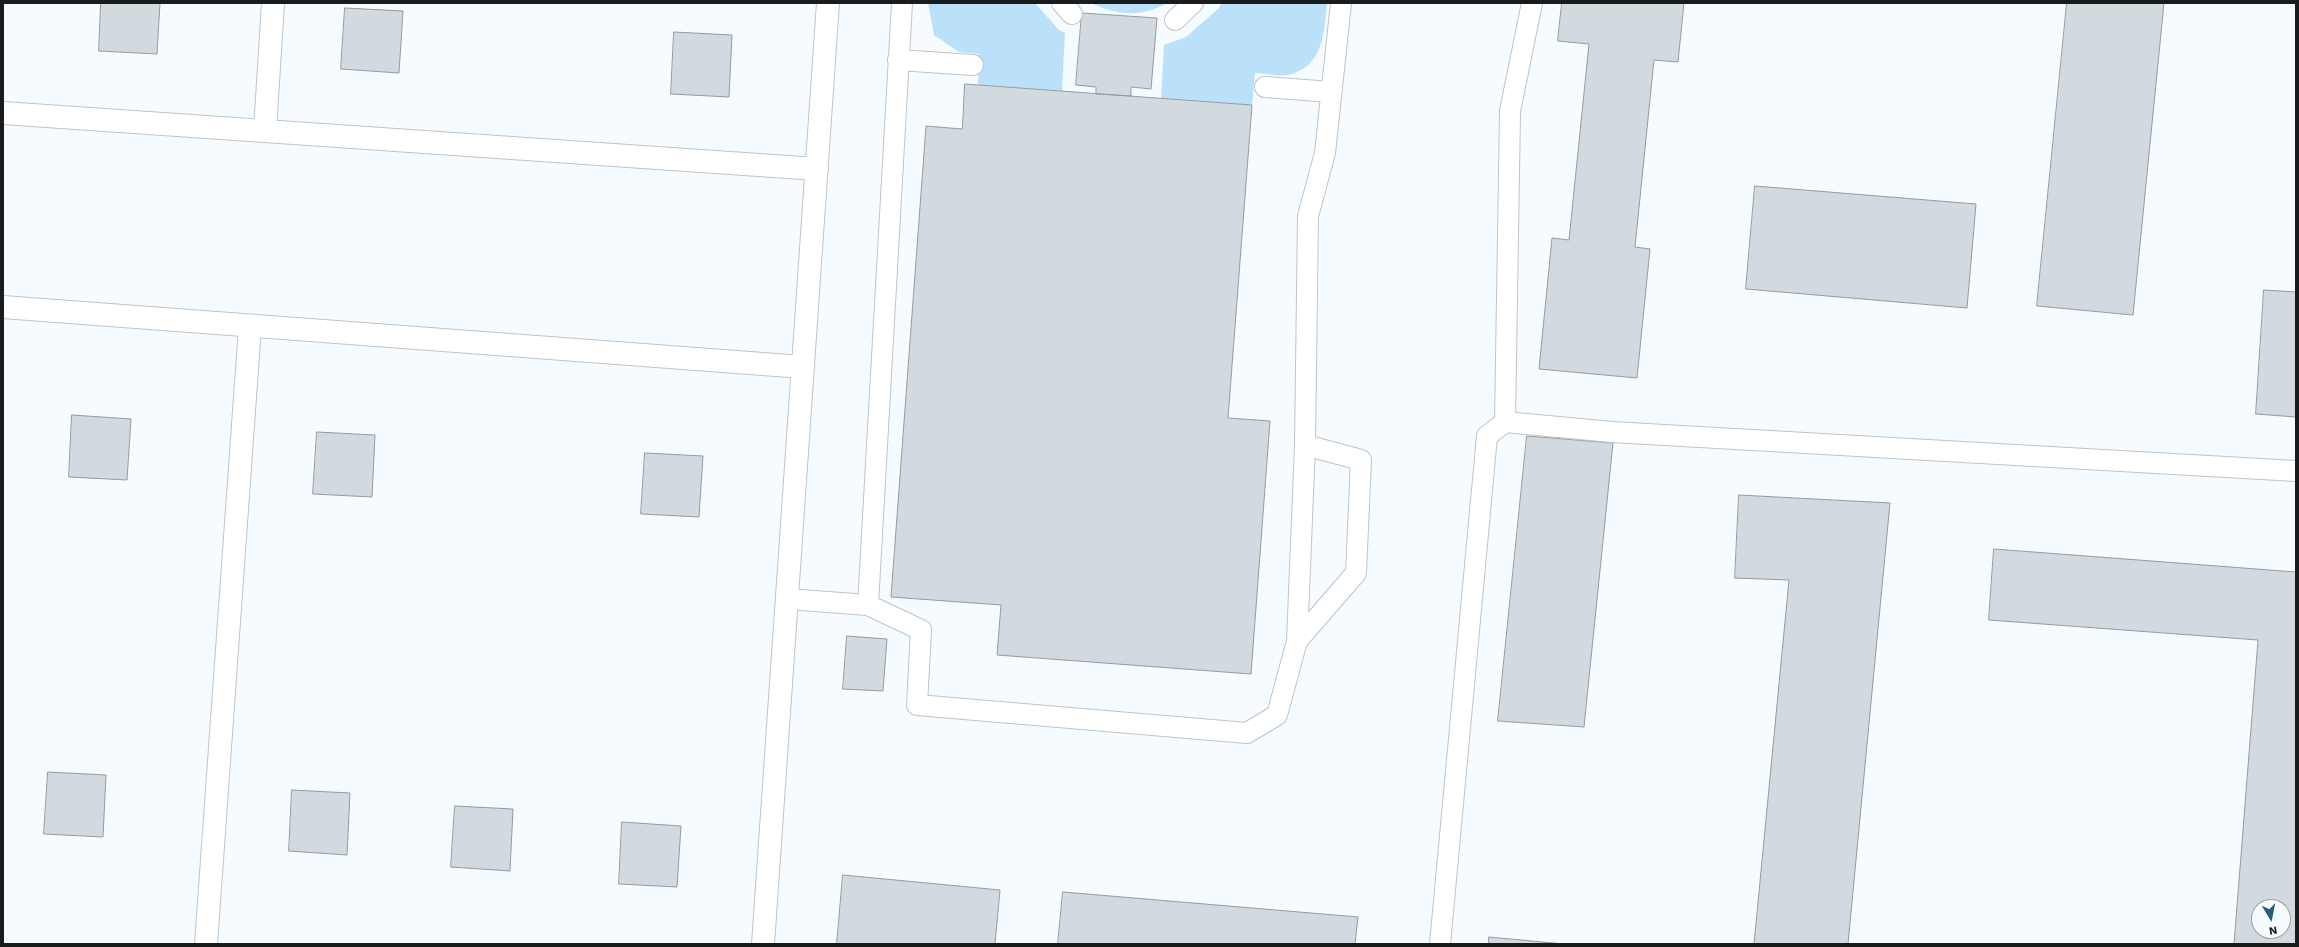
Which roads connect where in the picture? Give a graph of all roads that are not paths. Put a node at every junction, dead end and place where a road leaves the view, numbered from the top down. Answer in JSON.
{"nodes":[{"id":1,"x":273,"y":3,"type":"edge"},
{"id":2,"x":828,"y":3,"type":"edge"},
{"id":3,"x":902,"y":3,"type":"edge"},
{"id":4,"x":1194,"y":3,"type":"edge"},
{"id":5,"x":1341,"y":3,"type":"edge"},
{"id":6,"x":1532,"y":3,"type":"edge"},
{"id":7,"x":1175,"y":20,"type":"dead end"},
{"id":8,"x":898,"y":60,"type":"junction"},
{"id":9,"x":973,"y":65,"type":"dead end"},
{"id":10,"x":1265,"y":87,"type":"dead end"},
{"id":11,"x":1331,"y":92,"type":"junction"},
{"id":12,"x":3,"y":113,"type":"edge"},
{"id":13,"x":265,"y":130,"type":"junction"},
{"id":14,"x":817,"y":169,"type":"junction"},
{"id":15,"x":3,"y":307,"type":"edge"},
{"id":16,"x":250,"y":327,"type":"junction"},
{"id":17,"x":803,"y":367,"type":"junction"},
{"id":18,"x":1506,"y":422,"type":"junction"},
{"id":19,"x":1305,"y":445,"type":"junction"},
{"id":20,"x":2296,"y":471,"type":"edge"},
{"id":21,"x":787,"y":599,"type":"junction"},
{"id":22,"x":868,"y":605,"type":"junction"},
{"id":23,"x":1297,"y":641,"type":"junction"},
{"id":24,"x":206,"y":944,"type":"edge"},
{"id":25,"x":763,"y":944,"type":"edge"},
{"id":26,"x":1440,"y":944,"type":"edge"}],
"edges":[{"from":1,"to":13,"type":"street"},
{"from":2,"to":14,"type":"street"},
{"from":3,"to":8,"type":"lane"},
{"from":4,"to":7,"type":"lane"},
{"from":5,"to":11,"type":"lane"},
{"from":6,"to":18,"type":"lane"},
{"from":8,"to":9,"type":"lane"},
{"from":8,"to":22,"type":"lane"},
{"from":10,"to":11,"type":"lane"},
{"from":11,"to":19,"type":"lane"},
{"from":12,"to":13,"type":"street"},
{"from":13,"to":14,"type":"street"},
{"from":14,"to":17,"type":"street"},
{"from":15,"to":16,"type":"street"},
{"from":16,"to":17,"type":"street"},
{"from":16,"to":24,"type":"street"},
{"from":17,"to":21,"type":"street"},
{"from":18,"to":20,"type":"lane"},
{"from":18,"to":26,"type":"lane"},
{"from":19,"to":23,"type":"lane"},
{"from":19,"to":23,"type":"lane"},
{"from":21,"to":22,"type":"lane"},
{"from":21,"to":25,"type":"street"},
{"from":22,"to":23,"type":"lane"}]}
